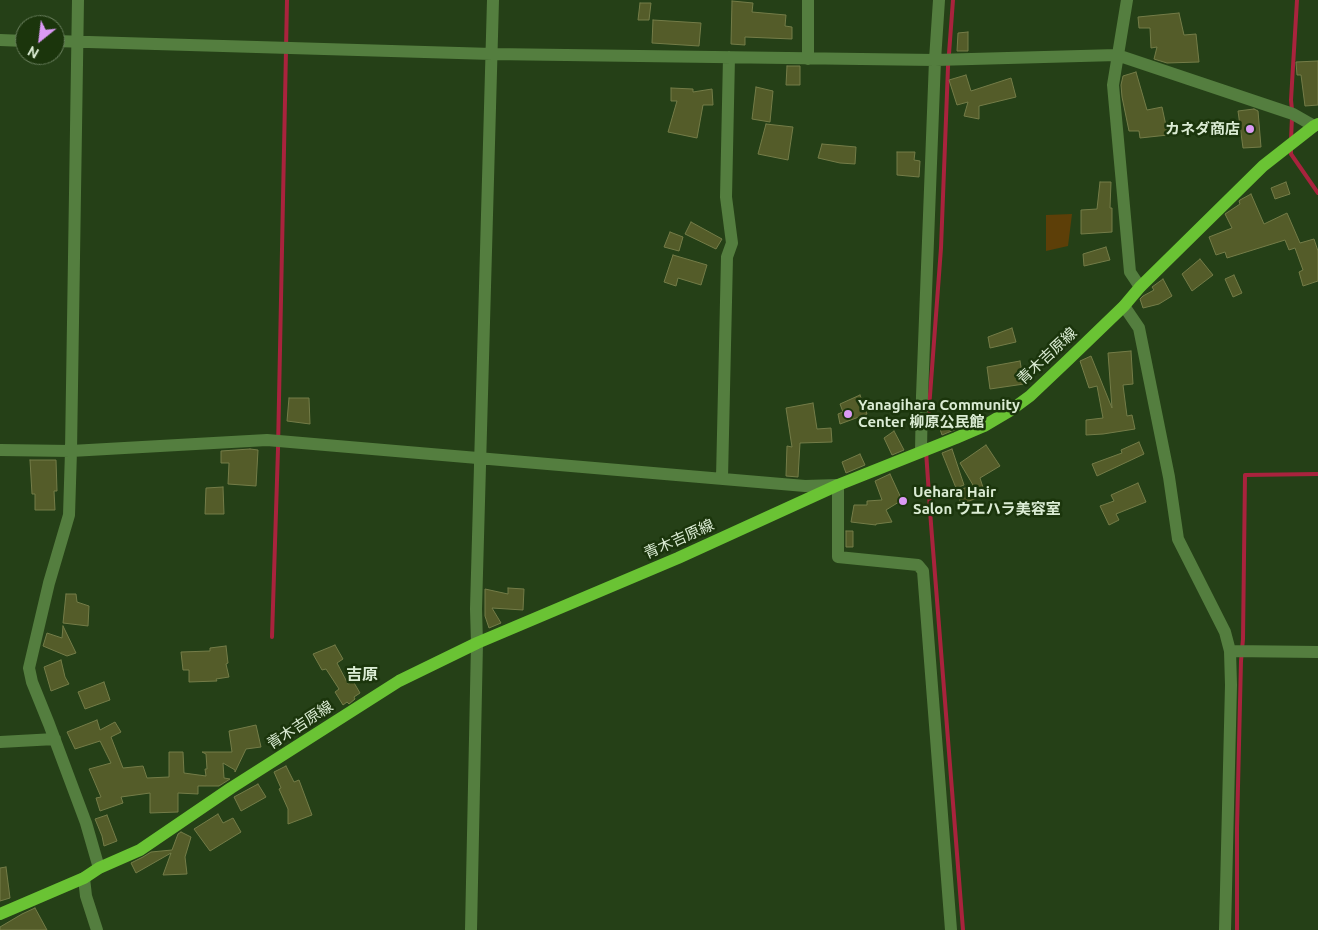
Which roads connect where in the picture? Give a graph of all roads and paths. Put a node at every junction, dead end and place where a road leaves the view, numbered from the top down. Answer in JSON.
{"nodes":[{"id":1,"x":78,"y":0,"type":"edge"},
{"id":2,"x":493,"y":0,"type":"edge"},
{"id":3,"x":808,"y":0,"type":"edge"},
{"id":4,"x":939,"y":0,"type":"edge"},
{"id":5,"x":1128,"y":0,"type":"edge"},
{"id":6,"x":0,"y":40,"type":"edge"},
{"id":7,"x":15,"y":41,"type":"edge"},
{"id":8,"x":65,"y":41,"type":"edge"},
{"id":9,"x":78,"y":42,"type":"junction"},
{"id":10,"x":492,"y":54,"type":"junction"},
{"id":11,"x":1117,"y":55,"type":"junction"},
{"id":12,"x":729,"y":58,"type":"junction"},
{"id":13,"x":808,"y":59,"type":"junction"},
{"id":14,"x":935,"y":60,"type":"junction"},
{"id":15,"x":1316,"y":125,"type":"edge"},
{"id":16,"x":1140,"y":287,"type":"junction"},
{"id":17,"x":1124,"y":306,"type":"junction"},
{"id":18,"x":0,"y":450,"type":"edge"},
{"id":19,"x":71,"y":451,"type":"junction"},
{"id":20,"x":921,"y":451,"type":"junction"},
{"id":21,"x":481,"y":458,"type":"junction"},
{"id":22,"x":722,"y":478,"type":"junction"},
{"id":23,"x":838,"y":485,"type":"junction"},
{"id":24,"x":476,"y":643,"type":"junction"},
{"id":25,"x":1230,"y":651,"type":"junction"},
{"id":26,"x":1318,"y":652,"type":"edge"},
{"id":27,"x":55,"y":739,"type":"junction"},
{"id":28,"x":0,"y":742,"type":"edge"},
{"id":29,"x":99,"y":868,"type":"junction"},
{"id":30,"x":84,"y":878,"type":"junction"},
{"id":31,"x":0,"y":914,"type":"edge"},
{"id":32,"x":98,"y":930,"type":"edge"},
{"id":33,"x":471,"y":930,"type":"edge"},
{"id":34,"x":951,"y":930,"type":"edge"},
{"id":35,"x":1225,"y":930,"type":"edge"}],
"edges":[{"from":1,"to":9,"type":"street"},
{"from":2,"to":10,"type":"street"},
{"from":3,"to":13,"type":"street"},
{"from":4,"to":14,"type":"street"},
{"from":5,"to":11,"type":"street"},
{"from":6,"to":7,"type":"street"},
{"from":8,"to":9,"type":"street"},
{"from":9,"to":10,"type":"street"},
{"from":9,"to":19,"type":"street"},
{"from":10,"to":12,"type":"street"},
{"from":10,"to":21,"type":"street"},
{"from":11,"to":14,"type":"street"},
{"from":11,"to":15,"type":"street"},
{"from":11,"to":16,"type":"street"},
{"from":12,"to":13,"type":"street"},
{"from":12,"to":22,"type":"street"},
{"from":13,"to":14,"type":"street"},
{"from":14,"to":20,"type":"street"},
{"from":15,"to":16,"type":"main road","name":"青木吉原線"},
{"from":16,"to":17,"type":"main road","name":"青木吉原線"},
{"from":17,"to":20,"type":"main road","name":"青木吉原線"},
{"from":17,"to":25,"type":"street"},
{"from":18,"to":19,"type":"street"},
{"from":19,"to":21,"type":"street"},
{"from":19,"to":27,"type":"street"},
{"from":20,"to":23,"type":"main road","name":"青木吉原線"},
{"from":21,"to":22,"type":"street"},
{"from":21,"to":24,"type":"street"},
{"from":22,"to":23,"type":"street"},
{"from":23,"to":24,"type":"main road","name":"青木吉原線"},
{"from":23,"to":34,"type":"street"},
{"from":24,"to":29,"type":"main road","name":"青木吉原線"},
{"from":24,"to":33,"type":"street"},
{"from":25,"to":26,"type":"street"},
{"from":25,"to":35,"type":"street"},
{"from":27,"to":28,"type":"street"},
{"from":27,"to":29,"type":"street"},
{"from":29,"to":30,"type":"main road","name":"青木吉原線"},
{"from":30,"to":31,"type":"main road","name":"青木吉原線"},
{"from":30,"to":32,"type":"street"}]}
